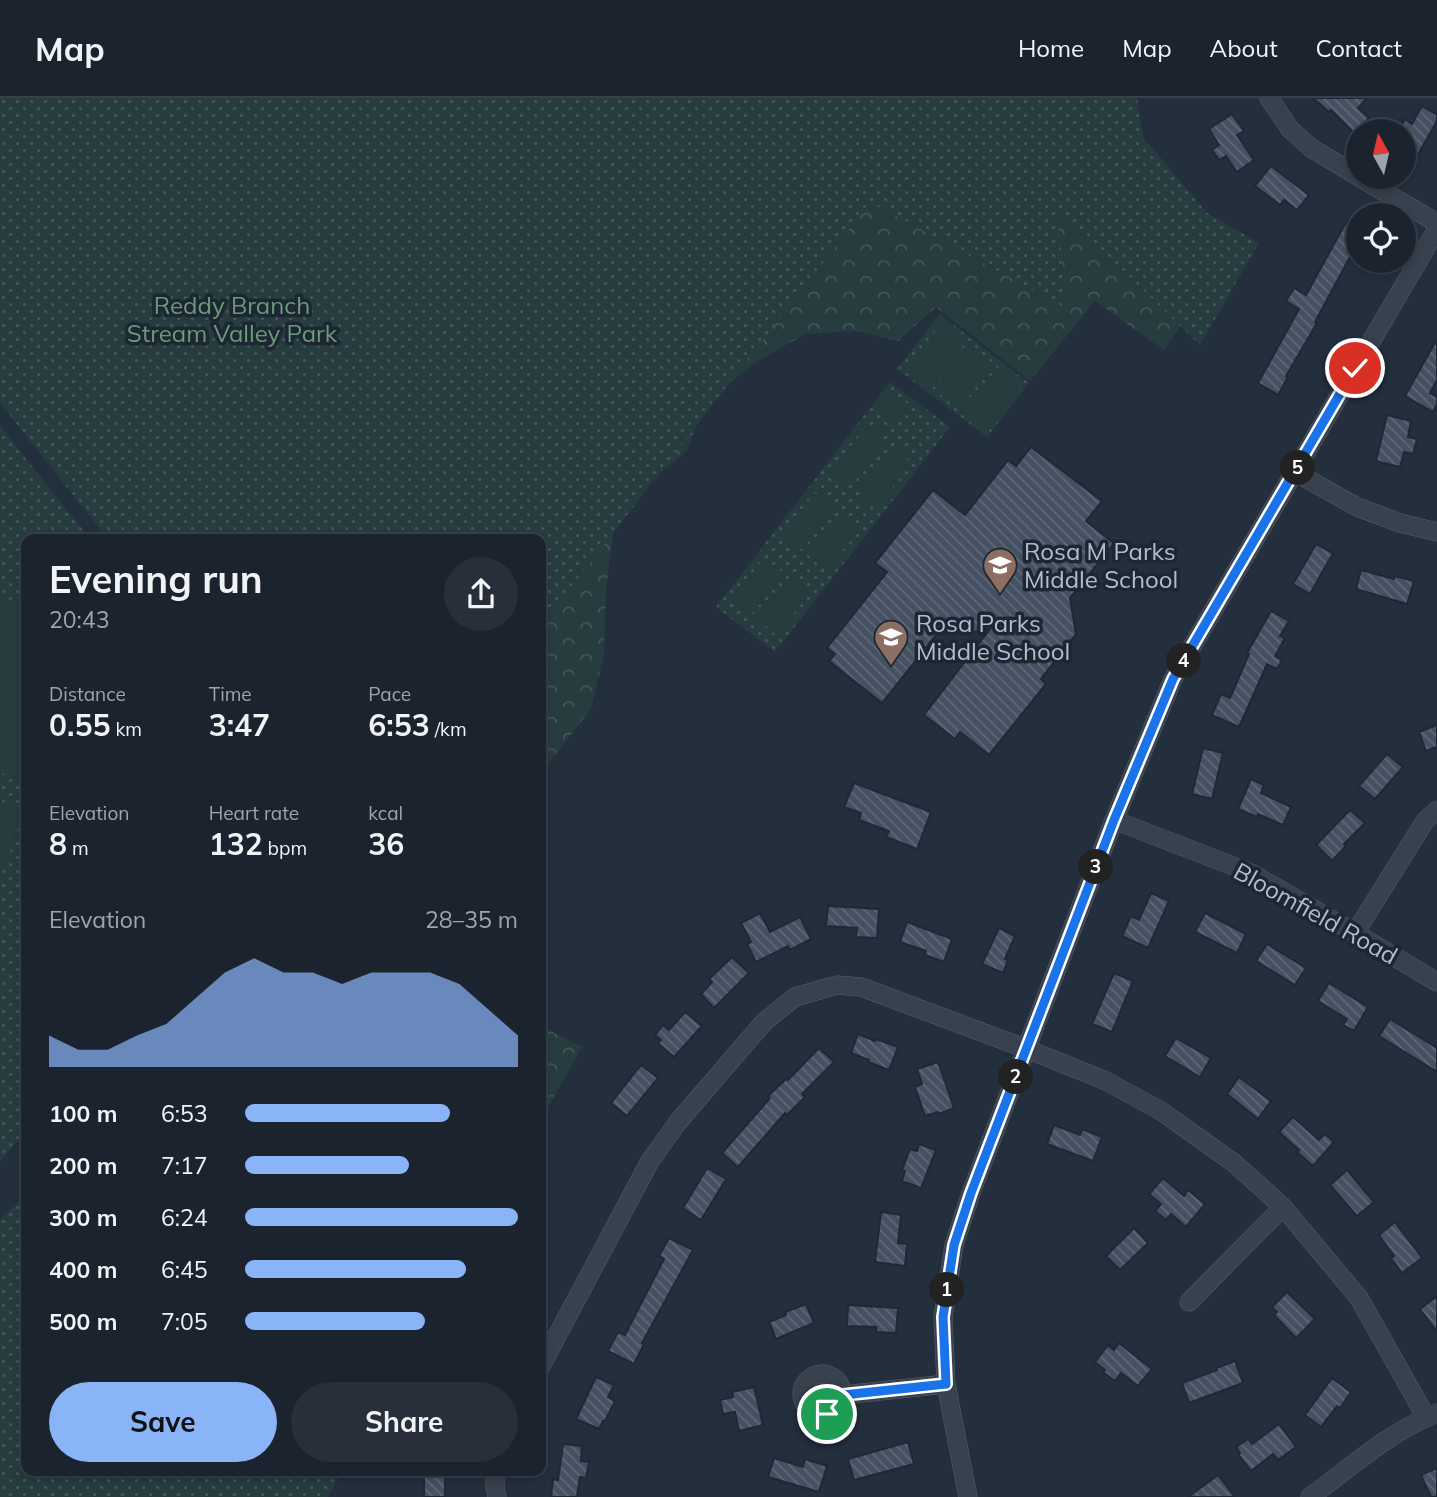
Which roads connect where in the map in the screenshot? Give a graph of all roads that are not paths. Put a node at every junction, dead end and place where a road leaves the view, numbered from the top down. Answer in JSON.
{"nodes":[{"id":1,"x":1269,"y":98,"type":"edge"},
{"id":2,"x":1346,"y":168,"type":"edge"},
{"id":3,"x":1381,"y":189,"type":"edge"},
{"id":4,"x":1437,"y":223,"type":"edge"},
{"id":5,"x":1437,"y":229,"type":"edge"},
{"id":6,"x":1295,"y":472,"type":"junction"},
{"id":7,"x":1437,"y":532,"type":"edge"},
{"id":8,"x":1437,"y":810,"type":"edge"},
{"id":9,"x":1114,"y":820,"type":"junction"},
{"id":10,"x":1355,"y":933,"type":"junction"},
{"id":11,"x":1437,"y":982,"type":"edge"},
{"id":12,"x":1027,"y":1049,"type":"junction"},
{"id":13,"x":1283,"y":1207,"type":"junction"},
{"id":14,"x":1189,"y":1302,"type":"dead end"},
{"id":15,"x":546,"y":1357,"type":"edge"},
{"id":16,"x":946,"y":1384,"type":"junction"},
{"id":17,"x":843,"y":1395,"type":"dead end"},
{"id":18,"x":1432,"y":1415,"type":"edge"},
{"id":19,"x":495,"y":1476,"type":"edge"},
{"id":20,"x":497,"y":1497,"type":"edge"},
{"id":21,"x":968,"y":1497,"type":"edge"},
{"id":22,"x":1310,"y":1497,"type":"edge"}],
"edges":[{"from":1,"to":2,"type":"street"},
{"from":3,"to":4,"type":"street"},
{"from":5,"to":6,"type":"street"},
{"from":6,"to":7,"type":"street"},
{"from":6,"to":9,"type":"street"},
{"from":8,"to":10,"type":"street"},
{"from":9,"to":10,"type":"street","name":"Bloomfield Road"},
{"from":9,"to":12,"type":"street"},
{"from":10,"to":11,"type":"street","name":"Bloomfield Road"},
{"from":12,"to":13,"type":"street"},
{"from":12,"to":15,"type":"street"},
{"from":12,"to":16,"type":"street"},
{"from":13,"to":14,"type":"street"},
{"from":13,"to":18,"type":"street"},
{"from":16,"to":17,"type":"street"},
{"from":16,"to":21,"type":"street"},
{"from":18,"to":22,"type":"street"},
{"from":19,"to":20,"type":"street"}]}
